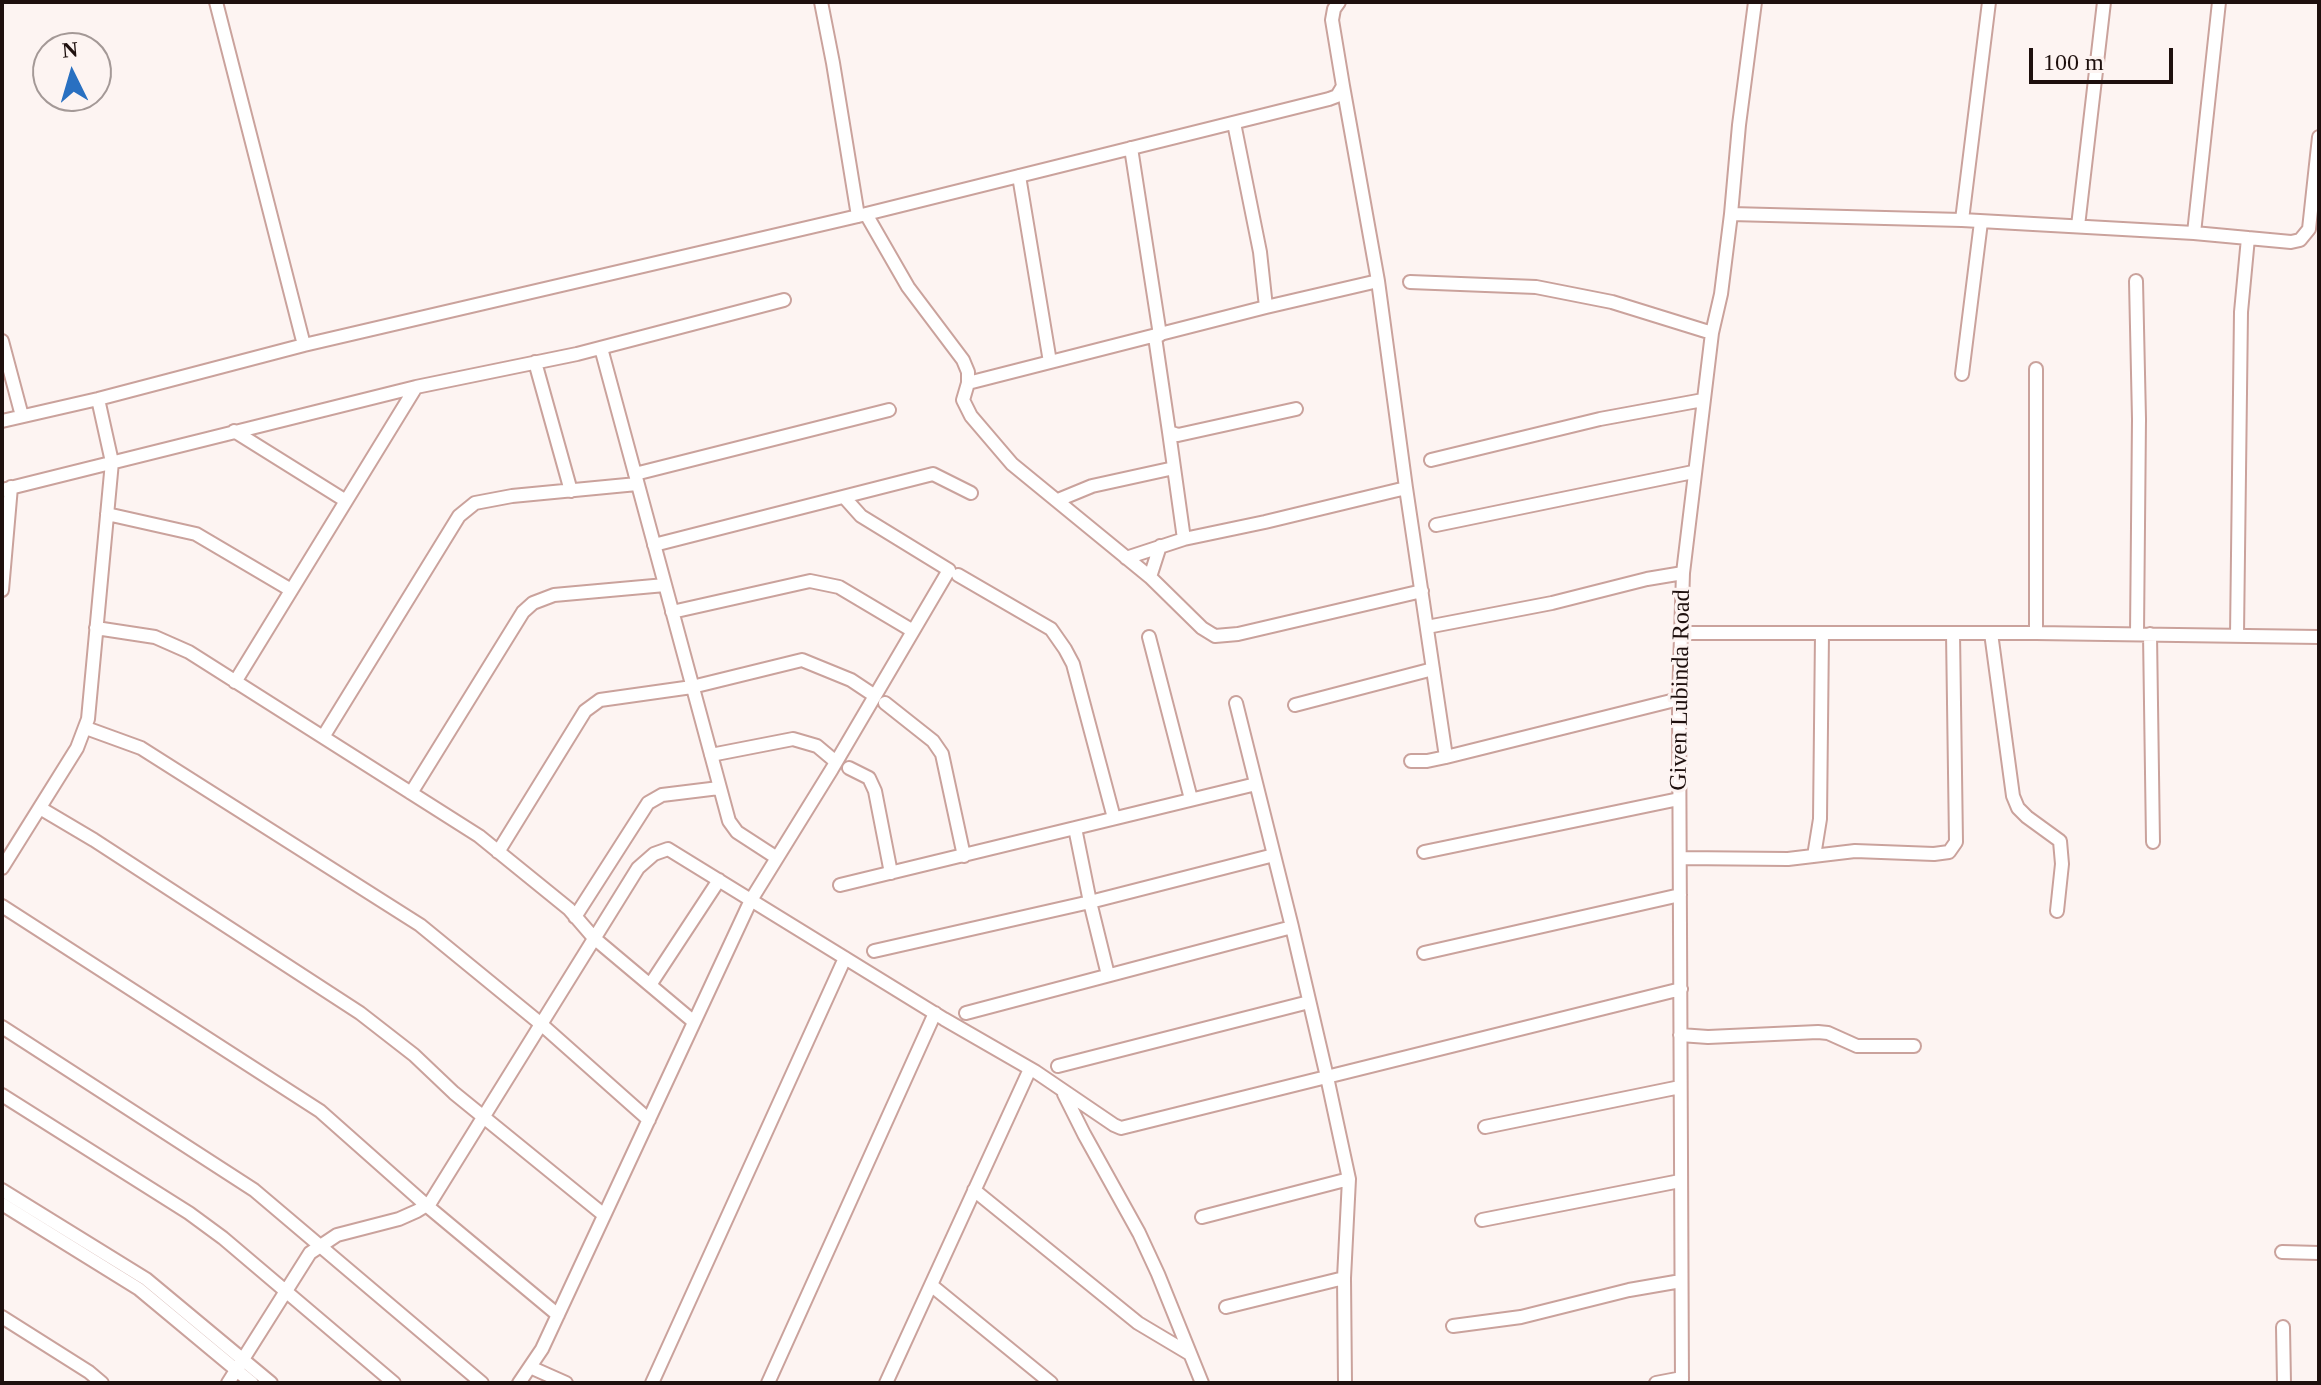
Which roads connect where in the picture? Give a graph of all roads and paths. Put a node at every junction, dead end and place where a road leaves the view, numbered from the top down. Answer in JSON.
{"nodes":[{"id":1,"x":216,"y":2,"type":"edge"},
{"id":2,"x":821,"y":2,"type":"edge"},
{"id":3,"x":1339,"y":2,"type":"edge"},
{"id":4,"x":1755,"y":2,"type":"edge"},
{"id":5,"x":1989,"y":2,"type":"edge"},
{"id":6,"x":2104,"y":2,"type":"edge"},
{"id":7,"x":2219,"y":2,"type":"edge"},
{"id":8,"x":1342,"y":95,"type":"junction"},
{"id":9,"x":1234,"y":123,"type":"junction"},
{"id":10,"x":2319,"y":137,"type":"edge"},
{"id":11,"x":1131,"y":148,"type":"junction"},
{"id":12,"x":1019,"y":176,"type":"junction"},
{"id":13,"x":1731,"y":214,"type":"junction"},
{"id":14,"x":862,"y":215,"type":"junction"},
{"id":15,"x":1962,"y":220,"type":"junction"},
{"id":16,"x":1981,"y":222,"type":"junction"},
{"id":17,"x":2078,"y":226,"type":"junction"},
{"id":18,"x":2194,"y":233,"type":"junction"},
{"id":19,"x":2248,"y":238,"type":"junction"},
{"id":20,"x":1378,"y":281,"type":"junction"},
{"id":21,"x":2136,"y":281,"type":"dead end"},
{"id":22,"x":1410,"y":282,"type":"dead end"},
{"id":23,"x":784,"y":300,"type":"dead end"},
{"id":24,"x":1266,"y":307,"type":"junction"},
{"id":25,"x":1712,"y":333,"type":"junction"},
{"id":26,"x":1157,"y":336,"type":"junction"},
{"id":27,"x":2,"y":341,"type":"edge"},
{"id":28,"x":304,"y":345,"type":"junction"},
{"id":29,"x":601,"y":348,"type":"junction"},
{"id":30,"x":535,"y":362,"type":"junction"},
{"id":31,"x":1050,"y":362,"type":"junction"},
{"id":32,"x":2036,"y":369,"type":"dead end"},
{"id":33,"x":1962,"y":374,"type":"dead end"},
{"id":34,"x":972,"y":379,"type":"junction"},
{"id":35,"x":416,"y":387,"type":"junction"},
{"id":36,"x":98,"y":399,"type":"junction"},
{"id":37,"x":1703,"y":400,"type":"junction"},
{"id":38,"x":1296,"y":409,"type":"dead end"},
{"id":39,"x":889,"y":410,"type":"dead end"},
{"id":40,"x":22,"y":416,"type":"junction"},
{"id":41,"x":2,"y":421,"type":"edge"},
{"id":42,"x":234,"y":431,"type":"junction"},
{"id":43,"x":1169,"y":432,"type":"junction"},
{"id":44,"x":1431,"y":460,"type":"dead end"},
{"id":45,"x":112,"y":462,"type":"junction"},
{"id":46,"x":1174,"y":468,"type":"junction"},
{"id":47,"x":1693,"y":472,"type":"junction"},
{"id":48,"x":636,"y":479,"type":"junction"},
{"id":49,"x":1406,"y":488,"type":"junction"},
{"id":50,"x":7,"y":489,"type":"edge"},
{"id":51,"x":571,"y":491,"type":"junction"},
{"id":52,"x":971,"y":493,"type":"dead end"},
{"id":53,"x":844,"y":497,"type":"junction"},
{"id":54,"x":1058,"y":500,"type":"junction"},
{"id":55,"x":346,"y":501,"type":"junction"},
{"id":56,"x":107,"y":514,"type":"junction"},
{"id":57,"x":1436,"y":525,"type":"dead end"},
{"id":58,"x":1184,"y":539,"type":"junction"},
{"id":59,"x":654,"y":545,"type":"junction"},
{"id":60,"x":1160,"y":546,"type":"junction"},
{"id":61,"x":1126,"y":558,"type":"junction"},
{"id":62,"x":1683,"y":573,"type":"junction"},
{"id":63,"x":958,"y":575,"type":"dead end"},
{"id":64,"x":1150,"y":577,"type":"junction"},
{"id":65,"x":665,"y":585,"type":"junction"},
{"id":66,"x":2,"y":590,"type":"edge"},
{"id":67,"x":291,"y":590,"type":"junction"},
{"id":68,"x":1422,"y":591,"type":"junction"},
{"id":69,"x":672,"y":612,"type":"junction"},
{"id":70,"x":1427,"y":627,"type":"junction"},
{"id":71,"x":96,"y":628,"type":"junction"},
{"id":72,"x":913,"y":631,"type":"junction"},
{"id":73,"x":1680,"y":633,"type":"junction"},
{"id":74,"x":1822,"y":633,"type":"junction"},
{"id":75,"x":1953,"y":633,"type":"junction"},
{"id":76,"x":1991,"y":633,"type":"junction"},
{"id":77,"x":2036,"y":633,"type":"junction"},
{"id":78,"x":2144,"y":634,"type":"junction"},
{"id":79,"x":2237,"y":635,"type":"junction"},
{"id":80,"x":1149,"y":637,"type":"dead end"},
{"id":81,"x":2319,"y":637,"type":"edge"},
{"id":82,"x":1433,"y":669,"type":"junction"},
{"id":83,"x":235,"y":682,"type":"junction"},
{"id":84,"x":692,"y":687,"type":"junction"},
{"id":85,"x":1679,"y":699,"type":"junction"},
{"id":86,"x":880,"y":700,"type":"junction"},
{"id":87,"x":1236,"y":703,"type":"dead end"},
{"id":88,"x":1295,"y":705,"type":"dead end"},
{"id":89,"x":86,"y":728,"type":"junction"},
{"id":90,"x":323,"y":737,"type":"junction"},
{"id":91,"x":711,"y":755,"type":"junction"},
{"id":92,"x":1446,"y":757,"type":"junction"},
{"id":93,"x":1411,"y":761,"type":"dead end"},
{"id":94,"x":836,"y":762,"type":"junction"},
{"id":95,"x":849,"y":768,"type":"dead end"},
{"id":96,"x":1256,"y":784,"type":"junction"},
{"id":97,"x":719,"y":788,"type":"junction"},
{"id":98,"x":411,"y":793,"type":"junction"},
{"id":99,"x":1191,"y":799,"type":"junction"},
{"id":100,"x":1679,"y":799,"type":"junction"},
{"id":101,"x":40,"y":808,"type":"junction"},
{"id":102,"x":1114,"y":818,"type":"junction"},
{"id":103,"x":1075,"y":828,"type":"junction"},
{"id":104,"x":2153,"y":842,"type":"dead end"},
{"id":105,"x":498,"y":852,"type":"junction"},
{"id":106,"x":1424,"y":852,"type":"dead end"},
{"id":107,"x":1274,"y":855,"type":"junction"},
{"id":108,"x":964,"y":856,"type":"junction"},
{"id":109,"x":1814,"y":856,"type":"junction"},
{"id":110,"x":777,"y":858,"type":"junction"},
{"id":111,"x":1680,"y":858,"type":"junction"},
{"id":112,"x":2,"y":868,"type":"edge"},
{"id":113,"x":891,"y":873,"type":"junction"},
{"id":114,"x":719,"y":880,"type":"junction"},
{"id":115,"x":840,"y":885,"type":"dead end"},
{"id":116,"x":1680,"y":895,"type":"junction"},
{"id":117,"x":751,"y":900,"type":"junction"},
{"id":118,"x":1090,"y":902,"type":"junction"},
{"id":119,"x":2,"y":906,"type":"edge"},
{"id":120,"x":2057,"y":911,"type":"dead end"},
{"id":121,"x":575,"y":917,"type":"junction"},
{"id":122,"x":1292,"y":927,"type":"junction"},
{"id":123,"x":594,"y":938,"type":"junction"},
{"id":124,"x":874,"y":951,"type":"dead end"},
{"id":125,"x":1424,"y":953,"type":"dead end"},
{"id":126,"x":845,"y":958,"type":"junction"},
{"id":127,"x":1108,"y":975,"type":"junction"},
{"id":128,"x":650,"y":985,"type":"junction"},
{"id":129,"x":1681,"y":989,"type":"junction"},
{"id":130,"x":1309,"y":1002,"type":"junction"},
{"id":131,"x":935,"y":1013,"type":"junction"},
{"id":132,"x":966,"y":1013,"type":"dead end"},
{"id":133,"x":694,"y":1022,"type":"junction"},
{"id":134,"x":541,"y":1024,"type":"junction"},
{"id":135,"x":2,"y":1027,"type":"edge"},
{"id":136,"x":1680,"y":1035,"type":"junction"},
{"id":137,"x":1914,"y":1046,"type":"dead end"},
{"id":138,"x":1058,"y":1066,"type":"dead end"},
{"id":139,"x":1030,"y":1069,"type":"junction"},
{"id":140,"x":1327,"y":1077,"type":"junction"},
{"id":141,"x":1680,"y":1087,"type":"junction"},
{"id":142,"x":1063,"y":1091,"type":"junction"},
{"id":143,"x":2,"y":1095,"type":"edge"},
{"id":144,"x":483,"y":1117,"type":"junction"},
{"id":145,"x":649,"y":1120,"type":"junction"},
{"id":146,"x":1485,"y":1127,"type":"dead end"},
{"id":147,"x":1349,"y":1179,"type":"junction"},
{"id":148,"x":1680,"y":1181,"type":"junction"},
{"id":149,"x":2,"y":1190,"type":"edge"},
{"id":150,"x":974,"y":1190,"type":"junction"},
{"id":151,"x":2,"y":1204,"type":"edge"},
{"id":152,"x":426,"y":1205,"type":"junction"},
{"id":153,"x":604,"y":1215,"type":"junction"},
{"id":154,"x":1202,"y":1217,"type":"dead end"},
{"id":155,"x":1482,"y":1220,"type":"dead end"},
{"id":156,"x":320,"y":1245,"type":"junction"},
{"id":157,"x":2282,"y":1252,"type":"dead end"},
{"id":158,"x":2319,"y":1253,"type":"edge"},
{"id":159,"x":1344,"y":1278,"type":"junction"},
{"id":160,"x":1681,"y":1281,"type":"junction"},
{"id":161,"x":931,"y":1285,"type":"junction"},
{"id":162,"x":285,"y":1293,"type":"junction"},
{"id":163,"x":1226,"y":1307,"type":"dead end"},
{"id":164,"x":558,"y":1315,"type":"junction"},
{"id":165,"x":2,"y":1317,"type":"edge"},
{"id":166,"x":1453,"y":1326,"type":"dead end"},
{"id":167,"x":2283,"y":1327,"type":"dead end"},
{"id":168,"x":1190,"y":1354,"type":"junction"},
{"id":169,"x":240,"y":1365,"type":"junction"},
{"id":170,"x":530,"y":1367,"type":"junction"},
{"id":171,"x":1682,"y":1381,"type":"edge"},
{"id":172,"x":102,"y":1383,"type":"edge"},
{"id":173,"x":228,"y":1383,"type":"edge"},
{"id":174,"x":252,"y":1383,"type":"edge"},
{"id":175,"x":271,"y":1383,"type":"edge"},
{"id":176,"x":394,"y":1383,"type":"edge"},
{"id":177,"x":482,"y":1383,"type":"edge"},
{"id":178,"x":519,"y":1383,"type":"edge"},
{"id":179,"x":566,"y":1383,"type":"edge"},
{"id":180,"x":652,"y":1383,"type":"edge"},
{"id":181,"x":768,"y":1383,"type":"edge"},
{"id":182,"x":887,"y":1383,"type":"edge"},
{"id":183,"x":1051,"y":1383,"type":"edge"},
{"id":184,"x":1202,"y":1383,"type":"edge"},
{"id":185,"x":1345,"y":1383,"type":"edge"},
{"id":186,"x":1656,"y":1383,"type":"edge"},
{"id":187,"x":2284,"y":1383,"type":"edge"}],
"edges":[{"from":1,"to":28,"type":"street"},
{"from":2,"to":14,"type":"street"},
{"from":3,"to":8,"type":"street"},
{"from":4,"to":13,"type":"street","name":"Given Lubinda Road"},
{"from":5,"to":15,"type":"street"},
{"from":6,"to":17,"type":"street"},
{"from":7,"to":18,"type":"street"},
{"from":8,"to":9,"type":"street"},
{"from":8,"to":20,"type":"street"},
{"from":9,"to":11,"type":"street"},
{"from":9,"to":24,"type":"street"},
{"from":10,"to":19,"type":"street"},
{"from":11,"to":12,"type":"street"},
{"from":11,"to":26,"type":"street"},
{"from":12,"to":14,"type":"street"},
{"from":12,"to":31,"type":"street"},
{"from":13,"to":15,"type":"street"},
{"from":13,"to":25,"type":"street","name":"Given Lubinda Road"},
{"from":14,"to":28,"type":"street"},
{"from":14,"to":34,"type":"street"},
{"from":15,"to":16,"type":"street"},
{"from":16,"to":17,"type":"street"},
{"from":16,"to":33,"type":"street"},
{"from":17,"to":18,"type":"street"},
{"from":18,"to":19,"type":"street"},
{"from":19,"to":79,"type":"street"},
{"from":20,"to":24,"type":"street"},
{"from":20,"to":49,"type":"street"},
{"from":21,"to":78,"type":"street"},
{"from":22,"to":25,"type":"street"},
{"from":23,"to":29,"type":"street"},
{"from":24,"to":26,"type":"street"},
{"from":25,"to":37,"type":"street","name":"Given Lubinda Road"},
{"from":26,"to":31,"type":"street"},
{"from":26,"to":43,"type":"street"},
{"from":27,"to":40,"type":"street"},
{"from":28,"to":36,"type":"street"},
{"from":29,"to":30,"type":"street"},
{"from":29,"to":48,"type":"street"},
{"from":30,"to":35,"type":"street"},
{"from":30,"to":51,"type":"street"},
{"from":31,"to":34,"type":"street"},
{"from":32,"to":77,"type":"street"},
{"from":34,"to":54,"type":"street"},
{"from":35,"to":42,"type":"street"},
{"from":35,"to":55,"type":"street"},
{"from":36,"to":40,"type":"street"},
{"from":36,"to":45,"type":"street"},
{"from":37,"to":44,"type":"street"},
{"from":37,"to":47,"type":"street","name":"Given Lubinda Road"},
{"from":38,"to":43,"type":"street"},
{"from":39,"to":48,"type":"street"},
{"from":40,"to":41,"type":"street"},
{"from":42,"to":45,"type":"street"},
{"from":42,"to":55,"type":"street"},
{"from":43,"to":46,"type":"street"},
{"from":45,"to":50,"type":"street"},
{"from":45,"to":56,"type":"street"},
{"from":46,"to":54,"type":"street"},
{"from":46,"to":58,"type":"street"},
{"from":47,"to":57,"type":"street"},
{"from":47,"to":62,"type":"street","name":"Given Lubinda Road"},
{"from":48,"to":51,"type":"street"},
{"from":48,"to":59,"type":"street"},
{"from":49,"to":58,"type":"street"},
{"from":49,"to":68,"type":"street"},
{"from":50,"to":66,"type":"street"},
{"from":51,"to":90,"type":"street"},
{"from":52,"to":53,"type":"street"},
{"from":53,"to":59,"type":"street"},
{"from":53,"to":72,"type":"street"},
{"from":54,"to":61,"type":"street"},
{"from":55,"to":67,"type":"street"},
{"from":56,"to":67,"type":"street"},
{"from":56,"to":71,"type":"street"},
{"from":58,"to":60,"type":"street"},
{"from":59,"to":65,"type":"street"},
{"from":60,"to":61,"type":"street"},
{"from":60,"to":64,"type":"street"},
{"from":61,"to":64,"type":"street"},
{"from":62,"to":70,"type":"street"},
{"from":62,"to":73,"type":"street","name":"Given Lubinda Road"},
{"from":63,"to":102,"type":"street"},
{"from":64,"to":68,"type":"street"},
{"from":65,"to":69,"type":"street"},
{"from":65,"to":98,"type":"street"},
{"from":67,"to":83,"type":"street"},
{"from":68,"to":70,"type":"street"},
{"from":69,"to":72,"type":"street"},
{"from":69,"to":84,"type":"street"},
{"from":70,"to":82,"type":"street"},
{"from":71,"to":83,"type":"street"},
{"from":71,"to":89,"type":"street"},
{"from":72,"to":86,"type":"street"},
{"from":73,"to":74,"type":"street"},
{"from":73,"to":85,"type":"street","name":"Given Lubinda Road"},
{"from":74,"to":75,"type":"street"},
{"from":74,"to":109,"type":"street"},
{"from":75,"to":76,"type":"street"},
{"from":75,"to":109,"type":"street"},
{"from":76,"to":77,"type":"street"},
{"from":76,"to":120,"type":"street"},
{"from":77,"to":78,"type":"street"},
{"from":78,"to":79,"type":"street"},
{"from":78,"to":104,"type":"street"},
{"from":79,"to":81,"type":"street"},
{"from":80,"to":99,"type":"street"},
{"from":82,"to":88,"type":"street"},
{"from":82,"to":92,"type":"street"},
{"from":83,"to":90,"type":"street"},
{"from":84,"to":86,"type":"street"},
{"from":84,"to":91,"type":"street"},
{"from":84,"to":105,"type":"street"},
{"from":85,"to":92,"type":"street"},
{"from":85,"to":100,"type":"street","name":"Given Lubinda Road"},
{"from":86,"to":94,"type":"street"},
{"from":86,"to":108,"type":"street"},
{"from":87,"to":96,"type":"street"},
{"from":89,"to":101,"type":"street"},
{"from":89,"to":134,"type":"street"},
{"from":90,"to":98,"type":"street"},
{"from":91,"to":94,"type":"street"},
{"from":91,"to":97,"type":"street"},
{"from":92,"to":93,"type":"street"},
{"from":94,"to":110,"type":"street"},
{"from":95,"to":113,"type":"street"},
{"from":96,"to":99,"type":"street"},
{"from":96,"to":107,"type":"street"},
{"from":97,"to":110,"type":"street"},
{"from":97,"to":121,"type":"street"},
{"from":98,"to":105,"type":"street"},
{"from":99,"to":102,"type":"street"},
{"from":100,"to":106,"type":"street"},
{"from":100,"to":111,"type":"street","name":"Given Lubinda Road"},
{"from":101,"to":112,"type":"street"},
{"from":101,"to":144,"type":"street"},
{"from":102,"to":103,"type":"street"},
{"from":103,"to":108,"type":"street"},
{"from":103,"to":118,"type":"street"},
{"from":105,"to":121,"type":"street"},
{"from":107,"to":118,"type":"street"},
{"from":107,"to":122,"type":"street"},
{"from":108,"to":113,"type":"street"},
{"from":109,"to":111,"type":"street"},
{"from":110,"to":117,"type":"street"},
{"from":111,"to":116,"type":"street","name":"Given Lubinda Road"},
{"from":113,"to":115,"type":"street"},
{"from":114,"to":117,"type":"street"},
{"from":114,"to":123,"type":"street"},
{"from":114,"to":128,"type":"street"},
{"from":116,"to":125,"type":"street"},
{"from":116,"to":129,"type":"street","name":"Given Lubinda Road"},
{"from":117,"to":126,"type":"street"},
{"from":117,"to":133,"type":"street"},
{"from":118,"to":124,"type":"street"},
{"from":118,"to":127,"type":"street"},
{"from":119,"to":152,"type":"street"},
{"from":121,"to":123,"type":"street"},
{"from":122,"to":127,"type":"street"},
{"from":122,"to":130,"type":"street"},
{"from":123,"to":128,"type":"street"},
{"from":123,"to":134,"type":"street"},
{"from":126,"to":131,"type":"street"},
{"from":126,"to":180,"type":"street"},
{"from":127,"to":132,"type":"street"},
{"from":128,"to":133,"type":"street"},
{"from":129,"to":136,"type":"street","name":"Given Lubinda Road"},
{"from":129,"to":140,"type":"street"},
{"from":130,"to":138,"type":"street"},
{"from":130,"to":140,"type":"street"},
{"from":131,"to":139,"type":"street"},
{"from":131,"to":181,"type":"street"},
{"from":133,"to":145,"type":"street"},
{"from":134,"to":144,"type":"street"},
{"from":134,"to":145,"type":"street"},
{"from":135,"to":156,"type":"street"},
{"from":136,"to":137,"type":"street"},
{"from":136,"to":141,"type":"street","name":"Given Lubinda Road"},
{"from":139,"to":142,"type":"street"},
{"from":139,"to":150,"type":"street"},
{"from":140,"to":142,"type":"street"},
{"from":140,"to":147,"type":"street"},
{"from":141,"to":146,"type":"street"},
{"from":141,"to":148,"type":"street","name":"Given Lubinda Road"},
{"from":142,"to":168,"type":"street"},
{"from":143,"to":162,"type":"street"},
{"from":144,"to":152,"type":"street"},
{"from":144,"to":153,"type":"street"},
{"from":145,"to":153,"type":"street"},
{"from":147,"to":154,"type":"street"},
{"from":147,"to":159,"type":"street"},
{"from":148,"to":155,"type":"street"},
{"from":148,"to":160,"type":"street","name":"Given Lubinda Road"},
{"from":149,"to":169,"type":"street"},
{"from":150,"to":161,"type":"street"},
{"from":150,"to":168,"type":"street"},
{"from":151,"to":169,"type":"street"},
{"from":152,"to":156,"type":"street"},
{"from":152,"to":164,"type":"street"},
{"from":153,"to":164,"type":"street"},
{"from":156,"to":162,"type":"street"},
{"from":156,"to":177,"type":"street"},
{"from":157,"to":158,"type":"street"},
{"from":159,"to":163,"type":"street"},
{"from":159,"to":185,"type":"street"},
{"from":160,"to":166,"type":"street"},
{"from":160,"to":171,"type":"street","name":"Given Lubinda Road"},
{"from":161,"to":182,"type":"street"},
{"from":161,"to":183,"type":"street"},
{"from":162,"to":169,"type":"street"},
{"from":162,"to":176,"type":"street"},
{"from":164,"to":170,"type":"street"},
{"from":165,"to":172,"type":"street"},
{"from":167,"to":187,"type":"street"},
{"from":168,"to":184,"type":"street"},
{"from":169,"to":173,"type":"street"},
{"from":169,"to":174,"type":"street"},
{"from":169,"to":175,"type":"street"},
{"from":170,"to":178,"type":"street"},
{"from":170,"to":179,"type":"street"},
{"from":171,"to":186,"type":"street"}]}
